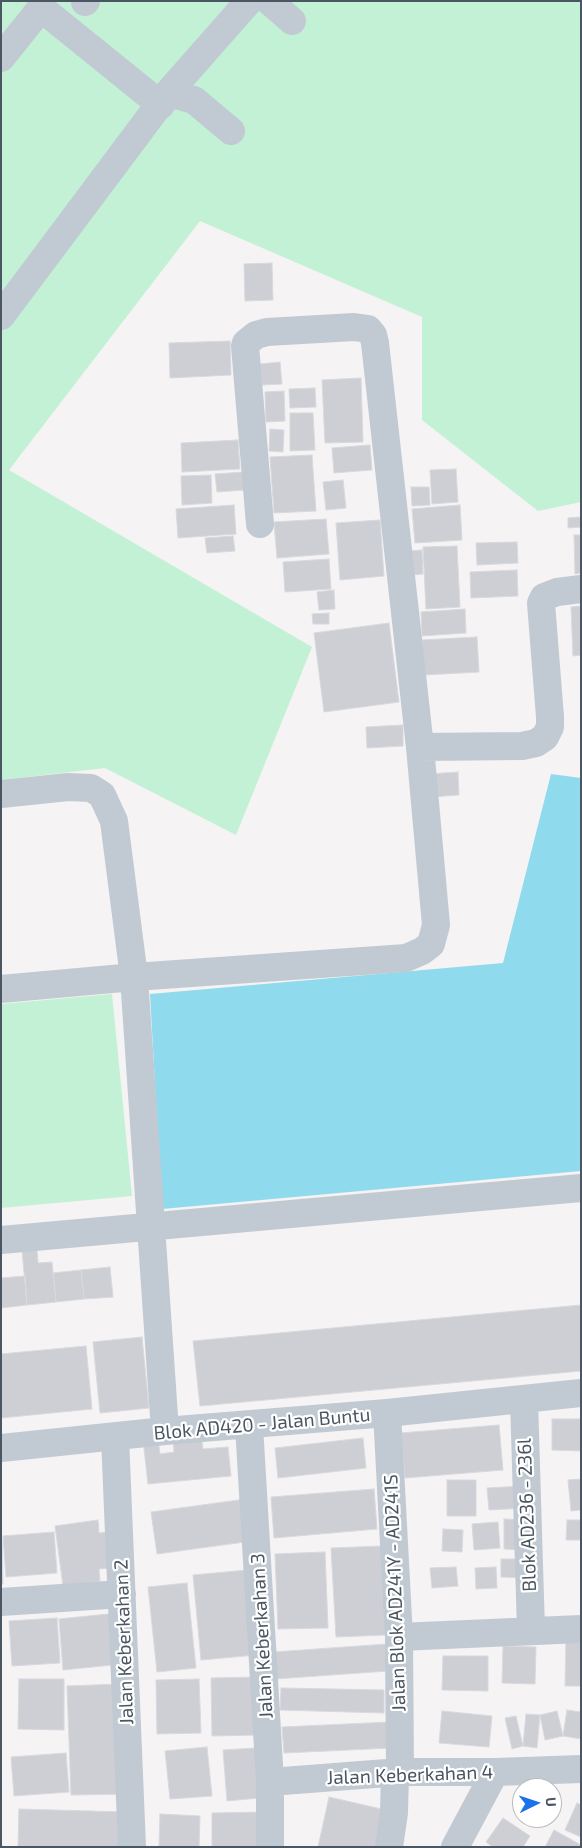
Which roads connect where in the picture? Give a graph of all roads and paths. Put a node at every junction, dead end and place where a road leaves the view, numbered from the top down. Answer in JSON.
{"nodes":[{"id":1,"x":249,"y":1,"type":"edge"},
{"id":2,"x":269,"y":1,"type":"edge"},
{"id":3,"x":292,"y":21,"type":"dead end"},
{"id":4,"x":1,"y":58,"type":"edge"},
{"id":5,"x":164,"y":99,"type":"junction"},
{"id":6,"x":231,"y":130,"type":"dead end"},
{"id":7,"x":1,"y":316,"type":"edge"},
{"id":8,"x":260,"y":524,"type":"dead end"},
{"id":9,"x":581,"y":589,"type":"edge"},
{"id":10,"x":420,"y":747,"type":"junction"},
{"id":11,"x":1,"y":794,"type":"edge"},
{"id":12,"x":134,"y":977,"type":"junction"},
{"id":13,"x":1,"y":989,"type":"edge"},
{"id":14,"x":581,"y":1188,"type":"edge"},
{"id":15,"x":150,"y":1226,"type":"junction"},
{"id":16,"x":1,"y":1240,"type":"edge"},
{"id":17,"x":581,"y":1393,"type":"edge"},
{"id":18,"x":524,"y":1400,"type":"junction"},
{"id":19,"x":386,"y":1413,"type":"junction"},
{"id":20,"x":249,"y":1425,"type":"junction"},
{"id":21,"x":165,"y":1431,"type":"junction"},
{"id":22,"x":115,"y":1437,"type":"junction"},
{"id":23,"x":1,"y":1448,"type":"edge"},
{"id":24,"x":122,"y":1594,"type":"junction"},
{"id":25,"x":1,"y":1602,"type":"edge"},
{"id":26,"x":581,"y":1629,"type":"edge"},
{"id":27,"x":531,"y":1630,"type":"junction"},
{"id":28,"x":399,"y":1637,"type":"junction"},
{"id":29,"x":581,"y":1769,"type":"edge"},
{"id":30,"x":398,"y":1772,"type":"junction"},
{"id":31,"x":495,"y":1772,"type":"junction"},
{"id":32,"x":270,"y":1782,"type":"junction"},
{"id":33,"x":132,"y":1847,"type":"edge"},
{"id":34,"x":270,"y":1847,"type":"edge"},
{"id":35,"x":389,"y":1847,"type":"edge"},
{"id":36,"x":456,"y":1847,"type":"edge"}],
"edges":[{"from":1,"to":5,"type":"street"},
{"from":2,"to":3,"type":"street"},
{"from":4,"to":5,"type":"street"},
{"from":5,"to":6,"type":"street"},
{"from":5,"to":7,"type":"street"},
{"from":8,"to":10,"type":"street"},
{"from":9,"to":10,"type":"street"},
{"from":10,"to":12,"type":"street"},
{"from":11,"to":12,"type":"street"},
{"from":12,"to":13,"type":"street"},
{"from":12,"to":15,"type":"street"},
{"from":14,"to":15,"type":"street"},
{"from":15,"to":16,"type":"street"},
{"from":15,"to":21,"type":"street"},
{"from":17,"to":18,"type":"street","name":"Blok AD420 - Jalan Buntu"},
{"from":18,"to":19,"type":"street","name":"Blok AD420 - Jalan Buntu"},
{"from":18,"to":27,"type":"street","name":"Blok AD236 - 236l"},
{"from":19,"to":20,"type":"street","name":"Blok AD420 - Jalan Buntu"},
{"from":19,"to":28,"type":"street","name":"Jalan Blok AD241Y - AD241S"},
{"from":20,"to":21,"type":"street","name":"Blok AD420 - Jalan Buntu"},
{"from":20,"to":32,"type":"street","name":"Jalan Keberkahan 3"},
{"from":21,"to":22,"type":"street","name":"Blok AD420 - Jalan Buntu"},
{"from":22,"to":23,"type":"street","name":"Blok AD420 - Jalan Buntu"},
{"from":22,"to":24,"type":"street","name":"Jalan Keberkahan 2"},
{"from":24,"to":25,"type":"street"},
{"from":24,"to":33,"type":"street","name":"Jalan Keberkahan 2"},
{"from":26,"to":27,"type":"street"},
{"from":27,"to":28,"type":"street"},
{"from":28,"to":30,"type":"street","name":"Jalan Blok AD241Y - AD241S"},
{"from":29,"to":31,"type":"street","name":"Jalan Keberkahan 4"},
{"from":30,"to":31,"type":"street","name":"Jalan Keberkahan 4"},
{"from":30,"to":32,"type":"street","name":"Jalan Keberkahan 4"},
{"from":30,"to":35,"type":"street","name":"Jalan Blok AD241Y - AD241S"},
{"from":31,"to":36,"type":"street"},
{"from":32,"to":34,"type":"street","name":"Jalan Keberkahan 3"}]}
